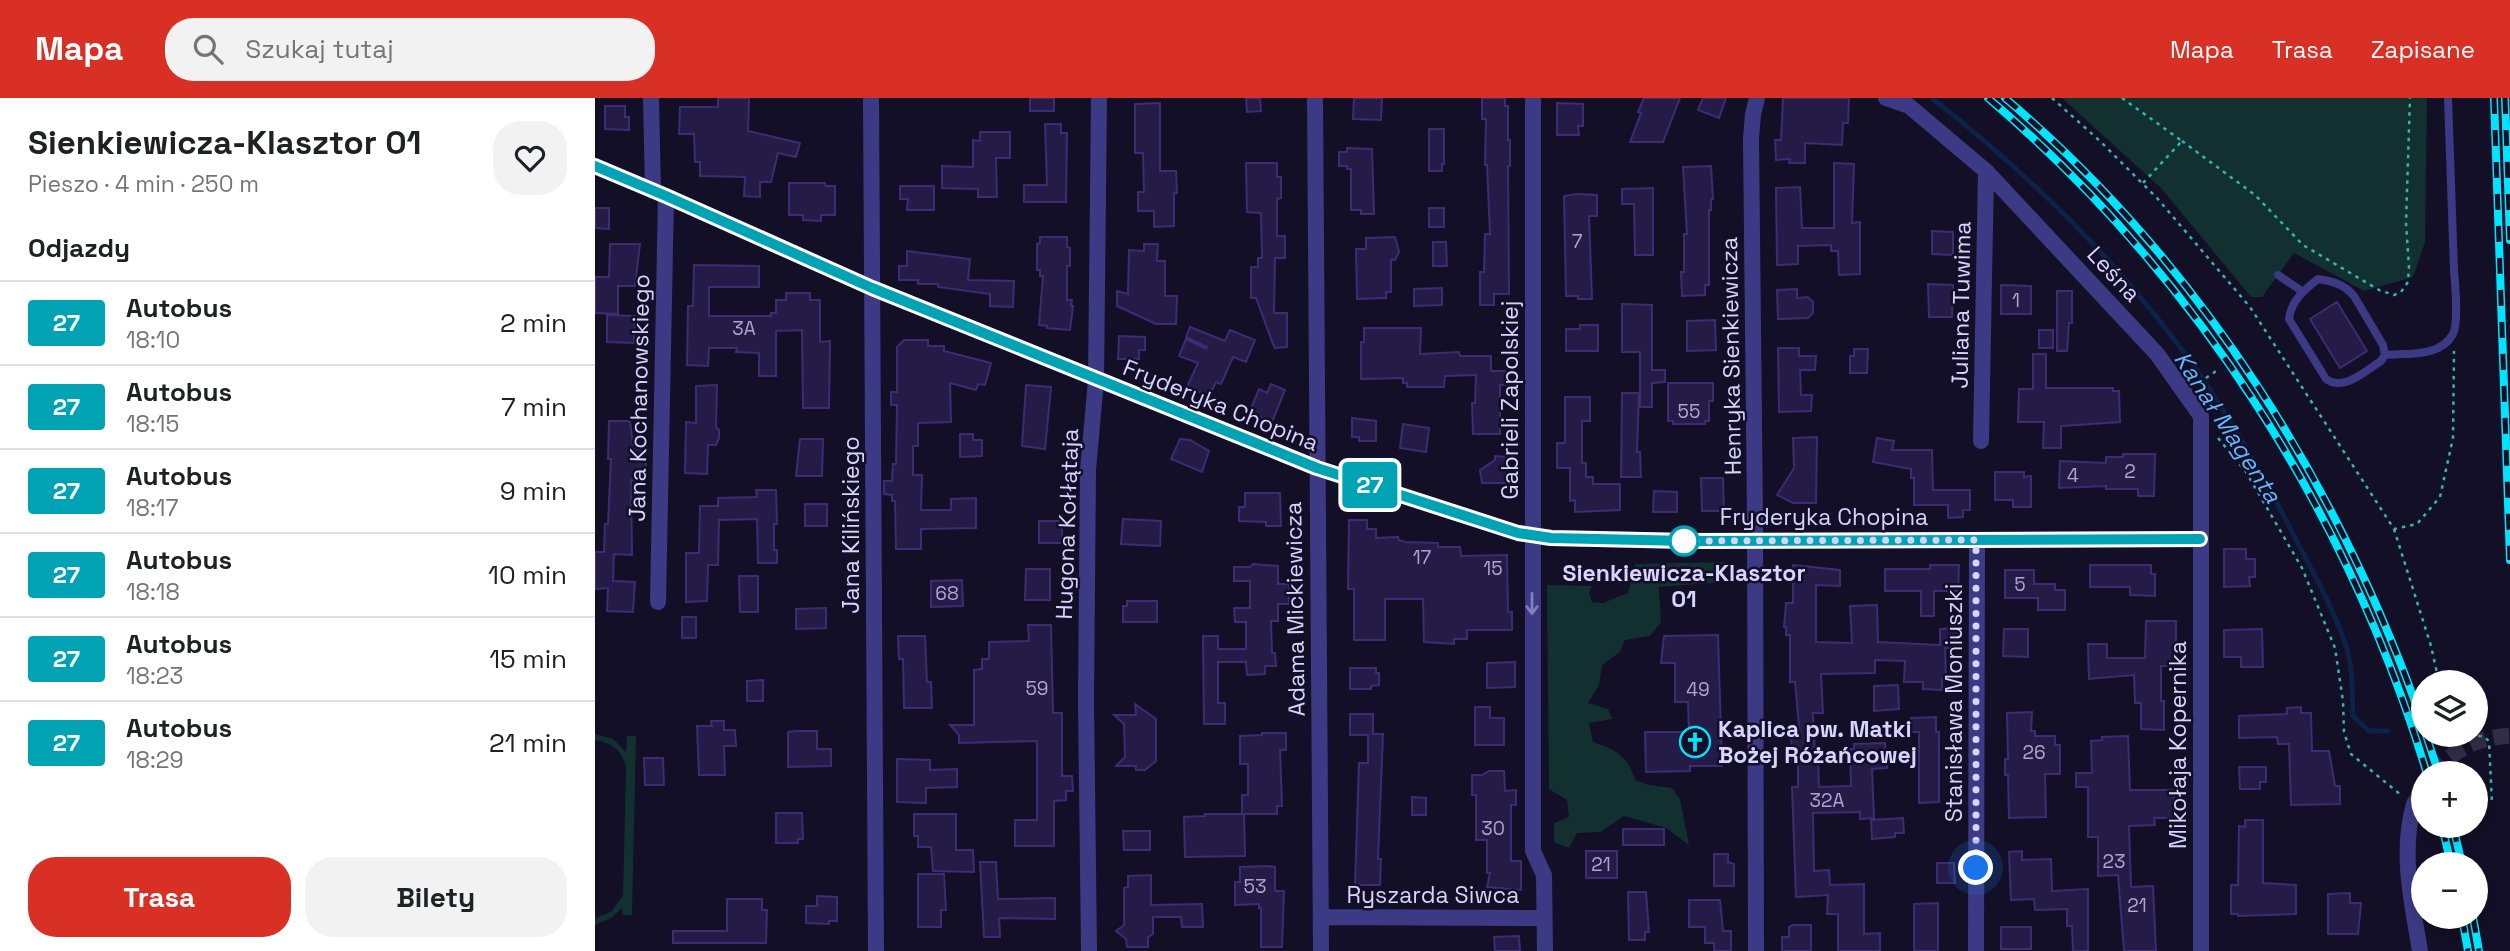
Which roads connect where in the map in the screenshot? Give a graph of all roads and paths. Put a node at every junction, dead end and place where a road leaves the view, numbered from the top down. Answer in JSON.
{"nodes":[{"id":1,"x":651,"y":98,"type":"edge"},
{"id":2,"x":871,"y":98,"type":"edge"},
{"id":3,"x":1099,"y":98,"type":"edge"},
{"id":4,"x":1315,"y":98,"type":"edge"},
{"id":5,"x":1532,"y":98,"type":"edge"},
{"id":6,"x":1757,"y":98,"type":"edge"},
{"id":7,"x":1886,"y":98,"type":"edge"},
{"id":8,"x":2122,"y":98,"type":"edge"},
{"id":9,"x":2410,"y":98,"type":"edge"},
{"id":10,"x":2448,"y":98,"type":"edge"},
{"id":11,"x":2182,"y":141,"type":"junction"},
{"id":12,"x":595,"y":166,"type":"edge"},
{"id":13,"x":1986,"y":171,"type":"junction"},
{"id":14,"x":2143,"y":183,"type":"dead end"},
{"id":15,"x":659,"y":193,"type":"junction"},
{"id":16,"x":2278,"y":275,"type":"dead end"},
{"id":17,"x":872,"y":288,"type":"junction"},
{"id":18,"x":2303,"y":292,"type":"junction"},
{"id":19,"x":2385,"y":355,"type":"junction"},
{"id":20,"x":2216,"y":372,"type":"dead end"},
{"id":21,"x":1096,"y":380,"type":"junction"},
{"id":22,"x":2196,"y":384,"type":"dead end"},
{"id":23,"x":2201,"y":416,"type":"junction"},
{"id":24,"x":1981,"y":441,"type":"dead end"},
{"id":25,"x":1317,"y":468,"type":"junction"},
{"id":26,"x":2394,"y":529,"type":"dead end"},
{"id":27,"x":1532,"y":536,"type":"junction"},
{"id":28,"x":2200,"y":539,"type":"junction"},
{"id":29,"x":1755,"y":540,"type":"junction"},
{"id":30,"x":1976,"y":540,"type":"junction"},
{"id":31,"x":657,"y":601,"type":"dead end"},
{"id":32,"x":2436,"y":670,"type":"edge"},
{"id":33,"x":2488,"y":740,"type":"edge"},
{"id":34,"x":2409,"y":801,"type":"joint"},
{"id":35,"x":2492,"y":803,"type":"dead end"},
{"id":36,"x":1321,"y":917,"type":"junction"},
{"id":37,"x":1544,"y":918,"type":"junction"},
{"id":38,"x":876,"y":951,"type":"edge"},
{"id":39,"x":1089,"y":951,"type":"edge"},
{"id":40,"x":1321,"y":951,"type":"edge"},
{"id":41,"x":1545,"y":951,"type":"edge"},
{"id":42,"x":1756,"y":951,"type":"edge"},
{"id":43,"x":1976,"y":951,"type":"edge"},
{"id":44,"x":2201,"y":951,"type":"edge"},
{"id":45,"x":2420,"y":951,"type":"edge"}],
"edges":[{"from":1,"to":15,"type":"street","name":"Jana Kochanowskiego"},
{"from":2,"to":17,"type":"street","name":"Jana Kilińskiego"},
{"from":3,"to":21,"type":"street","name":"Hugona Kołłątaja"},
{"from":4,"to":25,"type":"street","name":"Adama Mickiewicza"},
{"from":5,"to":27,"type":"street","name":"Gabrieli Zapolskiej"},
{"from":6,"to":29,"type":"street","name":"Henryka Sienkiewicza"},
{"from":7,"to":13,"type":"street","name":"Leśna"},
{"from":8,"to":11,"type":"path"},
{"from":9,"to":11,"type":"path"},
{"from":10,"to":19,"type":"lane"},
{"from":11,"to":14,"type":"path"},
{"from":12,"to":15,"type":"street","name":"Fryderyka Chopina"},
{"from":13,"to":23,"type":"street","name":"Leśna"},
{"from":13,"to":24,"type":"street","name":"Juliana Tuwima"},
{"from":15,"to":17,"type":"street","name":"Fryderyka Chopina"},
{"from":15,"to":31,"type":"street","name":"Jana Kochanowskiego"},
{"from":16,"to":18,"type":"lane"},
{"from":17,"to":21,"type":"street","name":"Fryderyka Chopina"},
{"from":17,"to":38,"type":"street","name":"Jana Kilińskiego"},
{"from":18,"to":19,"type":"lane"},
{"from":18,"to":19,"type":"lane"},
{"from":20,"to":22,"type":"path"},
{"from":21,"to":25,"type":"street","name":"Fryderyka Chopina"},
{"from":21,"to":39,"type":"street","name":"Hugona Kołłątaja"},
{"from":23,"to":28,"type":"street"},
{"from":23,"to":34,"type":"path"},
{"from":25,"to":27,"type":"street","name":"Fryderyka Chopina"},
{"from":25,"to":36,"type":"street","name":"Adama Mickiewicza"},
{"from":26,"to":32,"type":"path"},
{"from":27,"to":29,"type":"street","name":"Fryderyka Chopina"},
{"from":27,"to":37,"type":"street","name":"Gabrieli Zapolskiej","one_way":true},
{"from":28,"to":30,"type":"street","name":"Fryderyka Chopina"},
{"from":28,"to":44,"type":"street","name":"Mikołaja Kopernika"},
{"from":29,"to":30,"type":"street","name":"Fryderyka Chopina"},
{"from":29,"to":42,"type":"street","name":"Henryka Sienkiewicza"},
{"from":30,"to":43,"type":"street","name":"Stanisława Moniuszki"},
{"from":33,"to":35,"type":"path"},
{"from":34,"to":45,"type":"street"},
{"from":36,"to":37,"type":"street","name":"Ryszarda Siwca"},
{"from":36,"to":40,"type":"street","name":"Adama Mickiewicza"},
{"from":37,"to":41,"type":"street","name":"Gabrieli Zapolskiej"}]}
